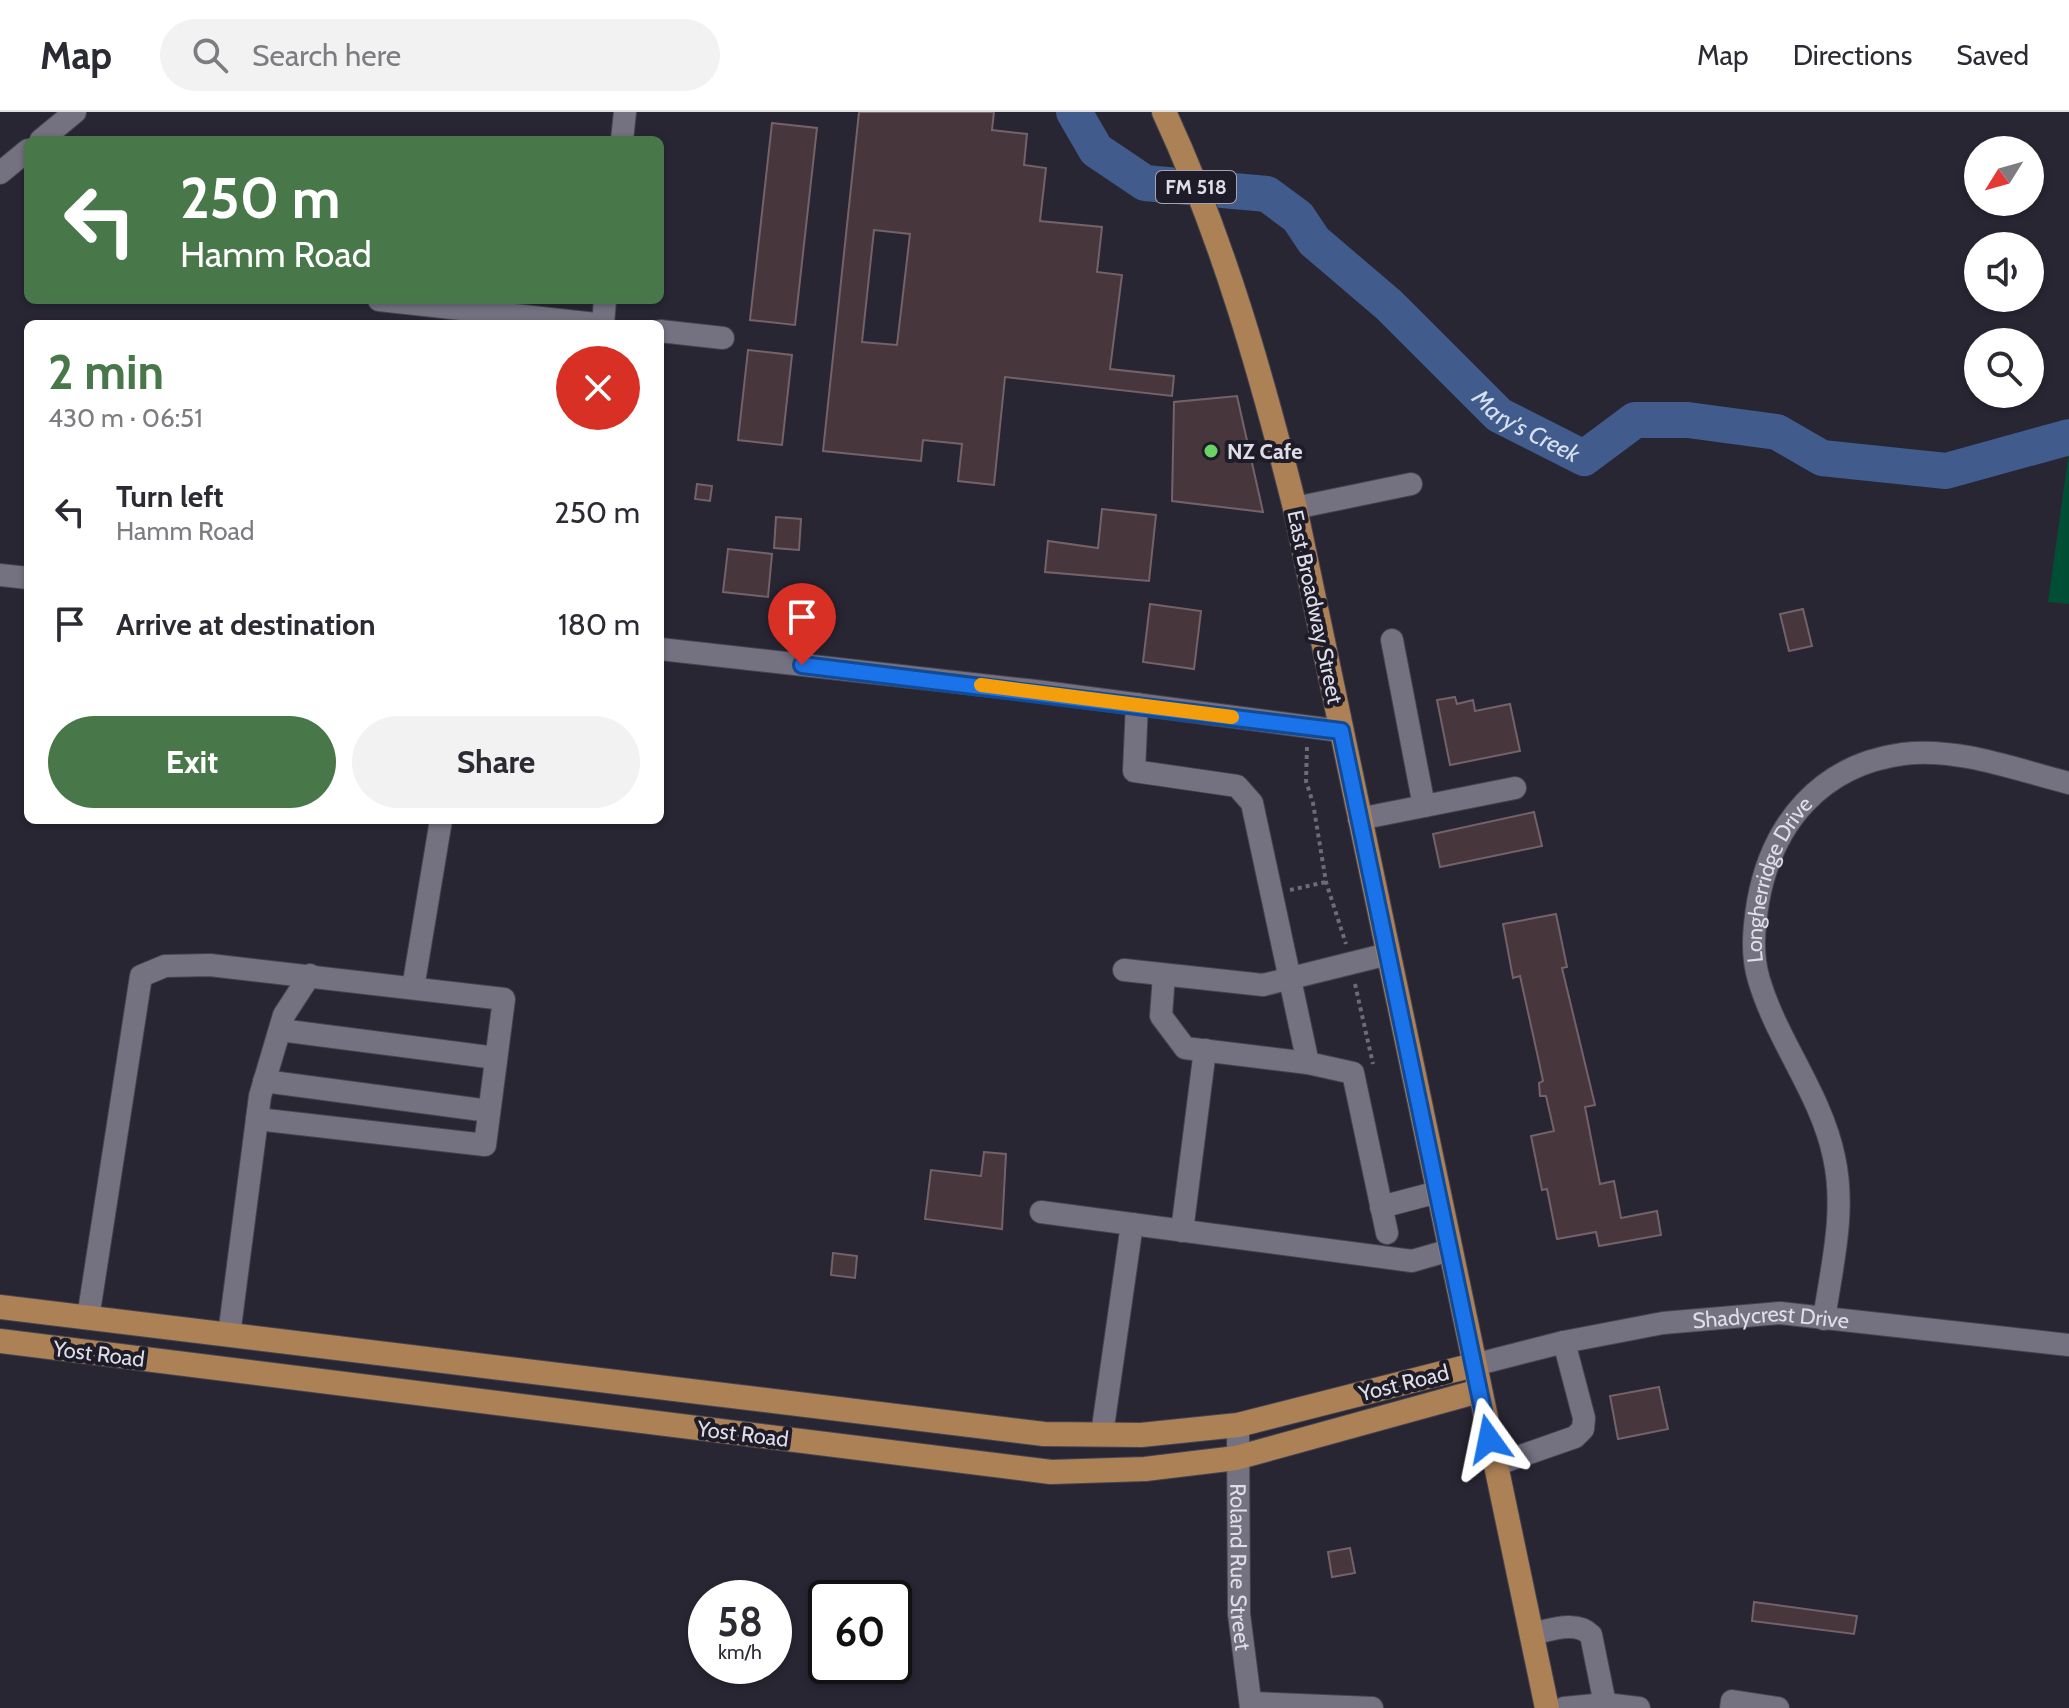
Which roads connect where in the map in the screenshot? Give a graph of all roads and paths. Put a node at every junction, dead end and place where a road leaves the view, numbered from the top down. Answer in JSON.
{"nodes":[{"id":1,"x":75,"y":112,"type":"edge"},
{"id":2,"x":625,"y":112,"type":"edge"},
{"id":3,"x":1168,"y":120,"type":"edge"},
{"id":4,"x":46,"y":136,"type":"edge"},
{"id":5,"x":622,"y":136,"type":"edge"},
{"id":6,"x":24,"y":153,"type":"edge"},
{"id":7,"x":0,"y":173,"type":"edge"},
{"id":8,"x":415,"y":304,"type":"edge"},
{"id":9,"x":560,"y":320,"type":"edge"},
{"id":10,"x":664,"y":331,"type":"edge"},
{"id":11,"x":723,"y":338,"type":"dead end"},
{"id":12,"x":1411,"y":484,"type":"dead end"},
{"id":13,"x":1295,"y":508,"type":"junction"},
{"id":14,"x":0,"y":575,"type":"edge"},
{"id":15,"x":24,"y":578,"type":"edge"},
{"id":16,"x":1392,"y":640,"type":"dead end"},
{"id":17,"x":664,"y":649,"type":"edge"},
{"id":18,"x":1137,"y":704,"type":"junction"},
{"id":19,"x":1306,"y":726,"type":"junction"},
{"id":20,"x":1341,"y":731,"type":"junction"},
{"id":21,"x":2069,"y":783,"type":"edge"},
{"id":22,"x":1515,"y":788,"type":"dead end"},
{"id":23,"x":1424,"y":806,"type":"junction"},
{"id":24,"x":1359,"y":819,"type":"junction"},
{"id":25,"x":440,"y":824,"type":"edge"},
{"id":26,"x":1326,"y":882,"type":"junction"},
{"id":27,"x":1272,"y":894,"type":"junction"},
{"id":28,"x":1388,"y":954,"type":"junction"},
{"id":29,"x":1349,"y":964,"type":"junction"},
{"id":30,"x":1124,"y":970,"type":"dead end"},
{"id":31,"x":310,"y":975,"type":"junction"},
{"id":32,"x":1164,"y":975,"type":"junction"},
{"id":33,"x":1291,"y":979,"type":"junction"},
{"id":34,"x":413,"y":988,"type":"junction"},
{"id":35,"x":282,"y":1022,"type":"junction"},
{"id":36,"x":1205,"y":1050,"type":"junction"},
{"id":37,"x":496,"y":1058,"type":"junction"},
{"id":38,"x":1308,"y":1063,"type":"junction"},
{"id":39,"x":1374,"y":1071,"type":"dead end"},
{"id":40,"x":264,"y":1081,"type":"junction"},
{"id":41,"x":489,"y":1111,"type":"junction"},
{"id":42,"x":257,"y":1119,"type":"junction"},
{"id":43,"x":1438,"y":1192,"type":"junction"},
{"id":44,"x":1381,"y":1207,"type":"junction"},
{"id":45,"x":1041,"y":1212,"type":"dead end"},
{"id":46,"x":1132,"y":1224,"type":"junction"},
{"id":47,"x":1182,"y":1231,"type":"junction"},
{"id":48,"x":1387,"y":1233,"type":"dead end"},
{"id":49,"x":1450,"y":1250,"type":"junction"},
{"id":50,"x":0,"y":1307,"type":"edge"},
{"id":51,"x":88,"y":1318,"type":"junction"},
{"id":52,"x":1824,"y":1319,"type":"junction"},
{"id":53,"x":229,"y":1335,"type":"junction"},
{"id":54,"x":0,"y":1341,"type":"edge"},
{"id":55,"x":1564,"y":1342,"type":"junction"},
{"id":56,"x":2069,"y":1345,"type":"edge"},
{"id":57,"x":428,"y":1360,"type":"junction"},
{"id":58,"x":1474,"y":1365,"type":"junction"},
{"id":59,"x":1479,"y":1391,"type":"junction"},
{"id":60,"x":423,"y":1394,"type":"junction"},
{"id":61,"x":798,"y":1406,"type":"junction"},
{"id":62,"x":1238,"y":1425,"type":"junction"},
{"id":63,"x":1102,"y":1434,"type":"junction"},
{"id":64,"x":793,"y":1440,"type":"junction"},
{"id":65,"x":1236,"y":1458,"type":"junction"},
{"id":66,"x":1495,"y":1465,"type":"junction"},
{"id":67,"x":1099,"y":1471,"type":"junction"},
{"id":68,"x":1531,"y":1634,"type":"junction"},
{"id":69,"x":1251,"y":1706,"type":"edge"},
{"id":70,"x":1624,"y":1706,"type":"edge"},
{"id":71,"x":1372,"y":1708,"type":"edge"},
{"id":72,"x":1547,"y":1708,"type":"edge"},
{"id":73,"x":1564,"y":1708,"type":"edge"},
{"id":74,"x":1731,"y":1708,"type":"edge"},
{"id":75,"x":1778,"y":1708,"type":"edge"}],
"edges":[{"from":1,"to":4,"type":"street"},
{"from":2,"to":5,"type":"street"},
{"from":3,"to":13,"type":"main road","name":"East Broadway Street","number":"FM 518"},
{"from":6,"to":7,"type":"street"},
{"from":8,"to":9,"type":"street"},
{"from":10,"to":11,"type":"street"},
{"from":12,"to":13,"type":"street"},
{"from":13,"to":20,"type":"main road","name":"East Broadway Street","number":"FM 518"},
{"from":14,"to":15,"type":"street"},
{"from":16,"to":23,"type":"street"},
{"from":17,"to":18,"type":"street"},
{"from":18,"to":19,"type":"street"},
{"from":18,"to":27,"type":"street"},
{"from":19,"to":20,"type":"street"},
{"from":19,"to":26,"type":"path"},
{"from":20,"to":24,"type":"main road","name":"East Broadway Street","number":"FM 518"},
{"from":21,"to":52,"type":"street","name":"Longherridge Drive"},
{"from":22,"to":23,"type":"street"},
{"from":23,"to":24,"type":"street"},
{"from":24,"to":28,"type":"main road","name":"East Broadway Street","number":"FM 518"},
{"from":25,"to":34,"type":"street"},
{"from":26,"to":27,"type":"path"},
{"from":26,"to":29,"type":"path"},
{"from":27,"to":33,"type":"street"},
{"from":28,"to":29,"type":"street"},
{"from":28,"to":43,"type":"main road","name":"East Broadway Street","number":"FM 518"},
{"from":29,"to":33,"type":"street"},
{"from":29,"to":39,"type":"path"},
{"from":30,"to":32,"type":"street"},
{"from":31,"to":34,"type":"street"},
{"from":31,"to":35,"type":"street"},
{"from":31,"to":51,"type":"street"},
{"from":32,"to":33,"type":"street"},
{"from":32,"to":36,"type":"street"},
{"from":33,"to":38,"type":"street"},
{"from":34,"to":37,"type":"street"},
{"from":35,"to":37,"type":"street"},
{"from":35,"to":40,"type":"street"},
{"from":36,"to":38,"type":"street"},
{"from":36,"to":47,"type":"street"},
{"from":37,"to":41,"type":"street"},
{"from":38,"to":44,"type":"street"},
{"from":40,"to":41,"type":"street"},
{"from":40,"to":42,"type":"street"},
{"from":41,"to":42,"type":"street"},
{"from":42,"to":53,"type":"street"},
{"from":43,"to":44,"type":"street"},
{"from":43,"to":49,"type":"main road","name":"East Broadway Street","number":"FM 518"},
{"from":44,"to":48,"type":"street"},
{"from":45,"to":46,"type":"street"},
{"from":46,"to":47,"type":"street"},
{"from":46,"to":63,"type":"street"},
{"from":47,"to":49,"type":"street"},
{"from":49,"to":58,"type":"main road","name":"East Broadway Street","number":"FM 518"},
{"from":50,"to":51,"type":"main road","name":"Yost Road"},
{"from":51,"to":53,"type":"main road","name":"Yost Road"},
{"from":52,"to":55,"type":"street","name":"Shadycrest Drive"},
{"from":52,"to":56,"type":"street","name":"Shadycrest Drive"},
{"from":53,"to":57,"type":"main road","name":"Yost Road"},
{"from":54,"to":60,"type":"main road","name":"Yost Road"},
{"from":55,"to":58,"type":"street","name":"Shadycrest Drive"},
{"from":55,"to":66,"type":"street"},
{"from":57,"to":60,"type":"main road"},
{"from":57,"to":61,"type":"main road","name":"Yost Road"},
{"from":58,"to":59,"type":"main road","name":"East Broadway Street","number":"FM 518"},
{"from":58,"to":62,"type":"main road","name":"Yost Road"},
{"from":59,"to":65,"type":"main road","name":"Yost Road"},
{"from":59,"to":66,"type":"main road","name":"East Broadway Street","number":"FM 518"},
{"from":60,"to":64,"type":"main road","name":"Yost Road"},
{"from":61,"to":63,"type":"main road","name":"Yost Road"},
{"from":61,"to":64,"type":"main road"},
{"from":62,"to":63,"type":"main road","name":"Yost Road"},
{"from":62,"to":65,"type":"street","name":"Roland Rue Street"},
{"from":63,"to":67,"type":"main road"},
{"from":64,"to":67,"type":"main road","name":"Yost Road"},
{"from":65,"to":67,"type":"main road","name":"Yost Road"},
{"from":65,"to":69,"type":"street","name":"Roland Rue Street"},
{"from":66,"to":68,"type":"main road","name":"East Broadway Street","number":"FM 518"},
{"from":68,"to":70,"type":"street"},
{"from":68,"to":72,"type":"main road","name":"East Broadway Street","number":"FM 518"},
{"from":69,"to":71,"type":"street"},
{"from":70,"to":73,"type":"street"},
{"from":74,"to":75,"type":"street"}]}
